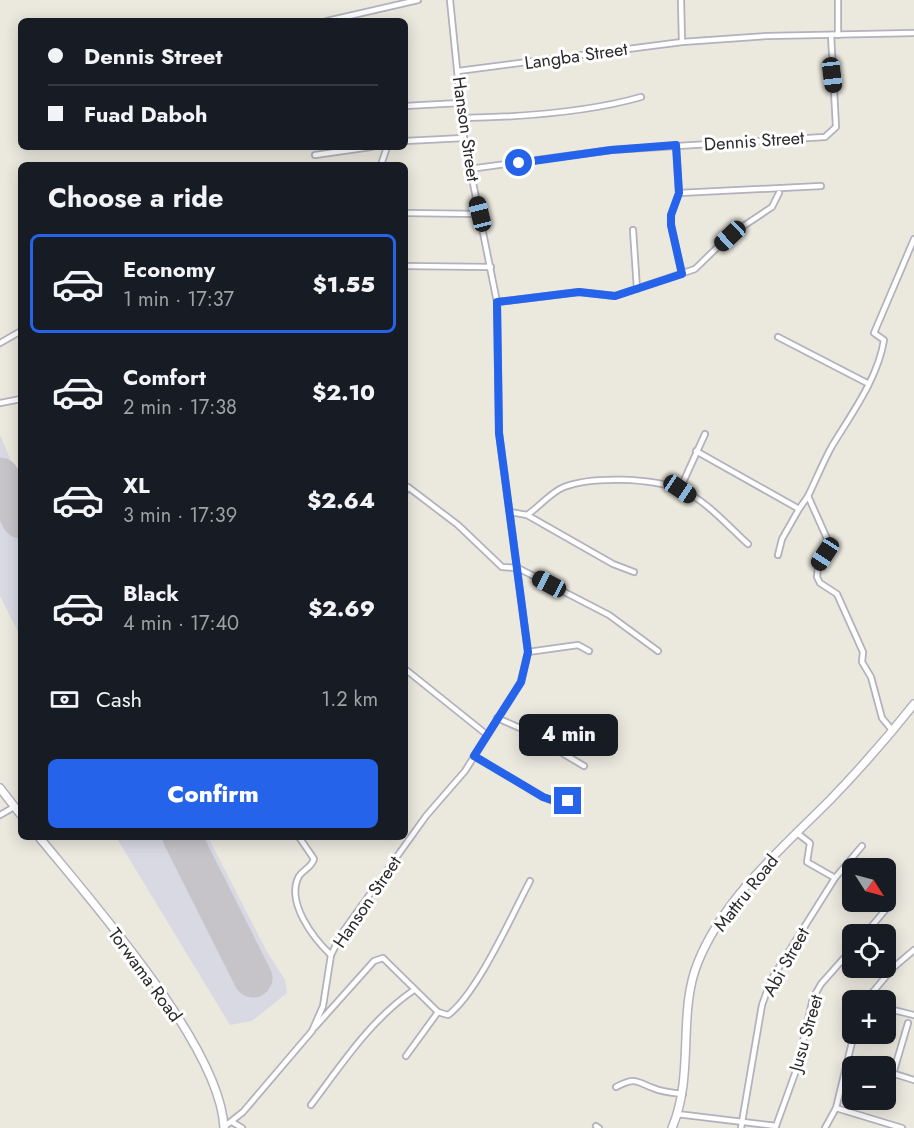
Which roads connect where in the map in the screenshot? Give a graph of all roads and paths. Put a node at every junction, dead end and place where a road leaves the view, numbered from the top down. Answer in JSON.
{"nodes":[{"id":1,"x":414,"y":0,"type":"edge"},
{"id":2,"x":450,"y":0,"type":"edge"},
{"id":3,"x":681,"y":0,"type":"edge"},
{"id":4,"x":838,"y":0,"type":"edge"},
{"id":5,"x":339,"y":18,"type":"edge"},
{"id":6,"x":914,"y":33,"type":"edge"},
{"id":7,"x":838,"y":34,"type":"junction"},
{"id":8,"x":831,"y":35,"type":"junction"},
{"id":9,"x":682,"y":42,"type":"junction"},
{"id":10,"x":458,"y":70,"type":"junction"},
{"id":11,"x":641,"y":97,"type":"dead end"},
{"id":12,"x":460,"y":103,"type":"junction"},
{"id":13,"x":408,"y":106,"type":"edge"},
{"id":14,"x":462,"y":118,"type":"junction"},
{"id":15,"x":464,"y":138,"type":"junction"},
{"id":16,"x":408,"y":141,"type":"edge"},
{"id":17,"x":676,"y":145,"type":"junction"},
{"id":18,"x":350,"y":150,"type":"edge"},
{"id":19,"x":315,"y":155,"type":"dead end"},
{"id":20,"x":469,"y":169,"type":"junction"},
{"id":21,"x":821,"y":186,"type":"dead end"},
{"id":22,"x":679,"y":193,"type":"junction"},
{"id":23,"x":779,"y":194,"type":"dead end"},
{"id":24,"x":408,"y":213,"type":"edge"},
{"id":25,"x":480,"y":214,"type":"junction"},
{"id":26,"x":633,"y":230,"type":"dead end"},
{"id":27,"x":914,"y":239,"type":"edge"},
{"id":28,"x":408,"y":266,"type":"edge"},
{"id":29,"x":491,"y":267,"type":"junction"},
{"id":30,"x":682,"y":274,"type":"junction"},
{"id":31,"x":637,"y":288,"type":"junction"},
{"id":32,"x":497,"y":302,"type":"junction"},
{"id":33,"x":18,"y":333,"type":"edge"},
{"id":34,"x":778,"y":337,"type":"dead end"},
{"id":35,"x":0,"y":343,"type":"edge"},
{"id":36,"x":867,"y":383,"type":"junction"},
{"id":37,"x":18,"y":400,"type":"edge"},
{"id":38,"x":0,"y":403,"type":"edge"},
{"id":39,"x":705,"y":434,"type":"dead end"},
{"id":40,"x":696,"y":451,"type":"junction"},
{"id":41,"x":408,"y":487,"type":"edge"},
{"id":42,"x":680,"y":489,"type":"junction"},
{"id":43,"x":808,"y":496,"type":"junction"},
{"id":44,"x":800,"y":510,"type":"junction"},
{"id":45,"x":510,"y":512,"type":"junction"},
{"id":46,"x":527,"y":515,"type":"junction"},
{"id":47,"x":748,"y":544,"type":"dead end"},
{"id":48,"x":778,"y":555,"type":"dead end"},
{"id":49,"x":518,"y":568,"type":"junction"},
{"id":50,"x":634,"y":572,"type":"dead end"},
{"id":51,"x":589,"y":651,"type":"dead end"},
{"id":52,"x":658,"y":651,"type":"dead end"},
{"id":53,"x":528,"y":652,"type":"junction"},
{"id":54,"x":408,"y":671,"type":"edge"},
{"id":55,"x":914,"y":704,"type":"edge"},
{"id":56,"x":497,"y":718,"type":"junction"},
{"id":57,"x":893,"y":731,"type":"junction"},
{"id":58,"x":486,"y":734,"type":"junction"},
{"id":59,"x":474,"y":756,"type":"junction"},
{"id":60,"x":584,"y":766,"type":"dead end"},
{"id":61,"x":0,"y":788,"type":"edge"},
{"id":62,"x":568,"y":801,"type":"dead end"},
{"id":63,"x":14,"y":807,"type":"junction"},
{"id":64,"x":18,"y":812,"type":"edge"},
{"id":65,"x":0,"y":815,"type":"edge"},
{"id":66,"x":796,"y":833,"type":"junction"},
{"id":67,"x":41,"y":840,"type":"edge"},
{"id":68,"x":300,"y":840,"type":"edge"},
{"id":69,"x":862,"y":846,"type":"dead end"},
{"id":70,"x":835,"y":878,"type":"junction"},
{"id":71,"x":530,"y":881,"type":"dead end"},
{"id":72,"x":884,"y":912,"type":"edge"},
{"id":73,"x":873,"y":924,"type":"edge"},
{"id":74,"x":914,"y":950,"type":"edge"},
{"id":75,"x":331,"y":955,"type":"junction"},
{"id":76,"x":842,"y":960,"type":"edge"},
{"id":77,"x":414,"y":990,"type":"junction"},
{"id":78,"x":874,"y":990,"type":"edge"},
{"id":79,"x":438,"y":1011,"type":"junction"},
{"id":80,"x":896,"y":1011,"type":"edge"},
{"id":81,"x":914,"y":1015,"type":"edge"},
{"id":82,"x":908,"y":1023,"type":"dead end"},
{"id":83,"x":312,"y":1031,"type":"junction"},
{"id":84,"x":406,"y":1056,"type":"dead end"},
{"id":85,"x":896,"y":1064,"type":"edge"},
{"id":86,"x":896,"y":1075,"type":"edge"},
{"id":87,"x":914,"y":1080,"type":"edge"},
{"id":88,"x":842,"y":1083,"type":"edge"},
{"id":89,"x":616,"y":1087,"type":"dead end"},
{"id":90,"x":683,"y":1094,"type":"junction"},
{"id":91,"x":311,"y":1105,"type":"dead end"},
{"id":92,"x":836,"y":1108,"type":"junction"},
{"id":93,"x":677,"y":1114,"type":"junction"},
{"id":94,"x":742,"y":1120,"type":"junction"},
{"id":95,"x":879,"y":1120,"type":"junction"},
{"id":96,"x":232,"y":1122,"type":"junction"},
{"id":97,"x":777,"y":1127,"type":"edge"},
{"id":98,"x":224,"y":1128,"type":"edge"},
{"id":99,"x":243,"y":1128,"type":"edge"},
{"id":100,"x":672,"y":1128,"type":"edge"},
{"id":101,"x":741,"y":1128,"type":"edge"},
{"id":102,"x":825,"y":1128,"type":"edge"},
{"id":103,"x":876,"y":1128,"type":"edge"},
{"id":104,"x":902,"y":1128,"type":"edge"}],
"edges":[{"from":1,"to":5,"type":"street"},
{"from":2,"to":10,"type":"street","name":"Hanson Street"},
{"from":3,"to":9,"type":"street"},
{"from":4,"to":7,"type":"street"},
{"from":6,"to":7,"type":"street","name":"Langba Street"},
{"from":7,"to":8,"type":"street","name":"Langba Street"},
{"from":8,"to":9,"type":"street","name":"Langba Street"},
{"from":8,"to":17,"type":"street","name":"Dennis Street"},
{"from":9,"to":10,"type":"street","name":"Langba Street"},
{"from":10,"to":12,"type":"street","name":"Hanson Street"},
{"from":11,"to":14,"type":"street"},
{"from":12,"to":13,"type":"street"},
{"from":12,"to":14,"type":"street","name":"Hanson Street"},
{"from":14,"to":15,"type":"street","name":"Hanson Street"},
{"from":15,"to":16,"type":"street"},
{"from":15,"to":20,"type":"street","name":"Hanson Street"},
{"from":17,"to":20,"type":"street","name":"Dennis Street"},
{"from":17,"to":22,"type":"street"},
{"from":18,"to":19,"type":"street"},
{"from":20,"to":25,"type":"street","name":"Hanson Street"},
{"from":21,"to":22,"type":"street"},
{"from":22,"to":30,"type":"street"},
{"from":23,"to":30,"type":"street"},
{"from":24,"to":25,"type":"street"},
{"from":25,"to":29,"type":"street","name":"Hanson Street"},
{"from":26,"to":31,"type":"street"},
{"from":27,"to":36,"type":"street"},
{"from":28,"to":29,"type":"street"},
{"from":29,"to":32,"type":"street","name":"Hanson Street"},
{"from":30,"to":31,"type":"street"},
{"from":31,"to":32,"type":"street"},
{"from":32,"to":45,"type":"street","name":"Hanson Street"},
{"from":33,"to":35,"type":"street"},
{"from":34,"to":36,"type":"street"},
{"from":36,"to":43,"type":"street"},
{"from":37,"to":38,"type":"street"},
{"from":39,"to":40,"type":"street"},
{"from":40,"to":42,"type":"street"},
{"from":40,"to":44,"type":"street"},
{"from":41,"to":49,"type":"street"},
{"from":42,"to":46,"type":"street"},
{"from":42,"to":47,"type":"street"},
{"from":43,"to":44,"type":"street"},
{"from":43,"to":57,"type":"street"},
{"from":44,"to":48,"type":"street"},
{"from":45,"to":46,"type":"street"},
{"from":45,"to":49,"type":"street","name":"Hanson Street"},
{"from":46,"to":50,"type":"street"},
{"from":49,"to":52,"type":"street"},
{"from":49,"to":53,"type":"street","name":"Hanson Street"},
{"from":51,"to":53,"type":"street"},
{"from":53,"to":56,"type":"street","name":"Hanson Street"},
{"from":54,"to":58,"type":"street"},
{"from":55,"to":57,"type":"main road","name":"Mattru Road"},
{"from":56,"to":58,"type":"street","name":"Hanson Street"},
{"from":56,"to":60,"type":"street"},
{"from":57,"to":66,"type":"main road","name":"Mattru Road"},
{"from":58,"to":59,"type":"street","name":"Hanson Street"},
{"from":59,"to":62,"type":"street"},
{"from":59,"to":75,"type":"street","name":"Hanson Street"},
{"from":61,"to":63,"type":"main road"},
{"from":63,"to":64,"type":"main road"},
{"from":63,"to":65,"type":"street"},
{"from":66,"to":70,"type":"street"},
{"from":66,"to":90,"type":"main road","name":"Mattru Road"},
{"from":67,"to":98,"type":"main road","name":"Torwama Road"},
{"from":68,"to":75,"type":"street"},
{"from":69,"to":70,"type":"street","name":"Abi Street"},
{"from":70,"to":94,"type":"street","name":"Abi Street"},
{"from":71,"to":79,"type":"street"},
{"from":72,"to":73,"type":"street"},
{"from":74,"to":78,"type":"street"},
{"from":75,"to":83,"type":"street","name":"Hanson Street"},
{"from":76,"to":97,"type":"street","name":"Jusu Street"},
{"from":77,"to":79,"type":"street"},
{"from":77,"to":83,"type":"street"},
{"from":77,"to":91,"type":"street"},
{"from":79,"to":84,"type":"street"},
{"from":80,"to":81,"type":"street"},
{"from":82,"to":85,"type":"street"},
{"from":83,"to":96,"type":"street","name":"Hanson Street"},
{"from":86,"to":87,"type":"street"},
{"from":88,"to":92,"type":"street"},
{"from":89,"to":90,"type":"street"},
{"from":90,"to":93,"type":"main road","name":"Mattru Road"},
{"from":92,"to":95,"type":"street"},
{"from":92,"to":102,"type":"street"},
{"from":93,"to":94,"type":"street"},
{"from":93,"to":100,"type":"main road","name":"Mattru Road"},
{"from":94,"to":97,"type":"street"},
{"from":94,"to":101,"type":"street","name":"Abi Street"},
{"from":95,"to":103,"type":"street"},
{"from":95,"to":104,"type":"street"},
{"from":96,"to":98,"type":"street","name":"Hanson Street"},
{"from":96,"to":99,"type":"street"}]}
